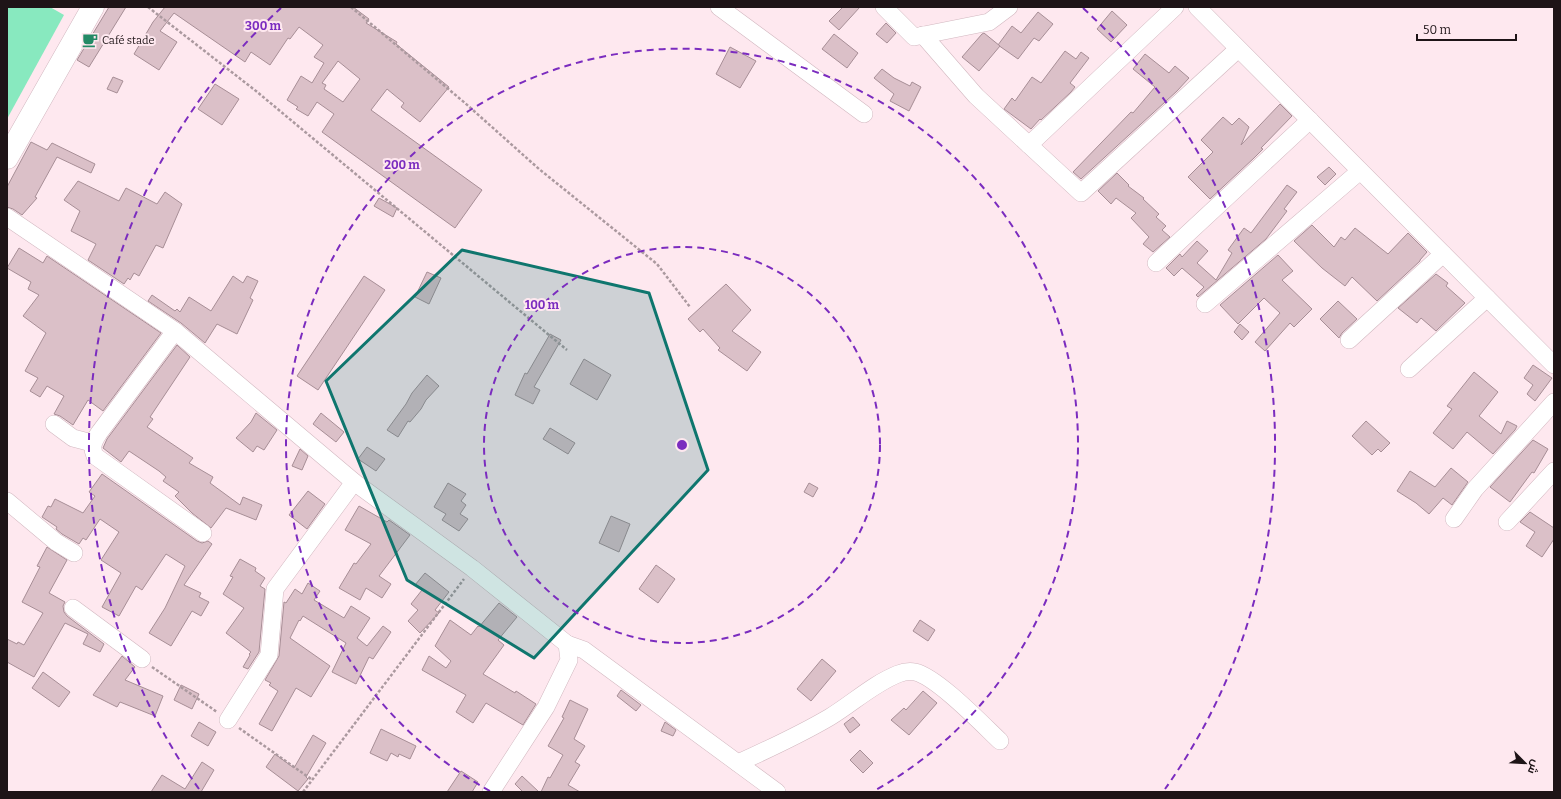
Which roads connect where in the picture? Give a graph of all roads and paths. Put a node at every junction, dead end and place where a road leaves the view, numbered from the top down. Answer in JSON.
{"nodes":[{"id":1,"x":93,"y":7,"type":"edge"},
{"id":2,"x":148,"y":7,"type":"edge"},
{"id":3,"x":351,"y":7,"type":"edge"},
{"id":4,"x":719,"y":7,"type":"edge"},
{"id":5,"x":884,"y":7,"type":"edge"},
{"id":6,"x":1009,"y":7,"type":"edge"},
{"id":7,"x":1175,"y":7,"type":"edge"},
{"id":8,"x":1197,"y":7,"type":"edge"},
{"id":9,"x":923,"y":35,"type":"junction"},
{"id":10,"x":1238,"y":49,"type":"junction"},
{"id":11,"x":864,"y":114,"type":"dead end"},
{"id":12,"x":1310,"y":120,"type":"junction"},
{"id":13,"x":1029,"y":145,"type":"junction"},
{"id":14,"x":7,"y":158,"type":"edge"},
{"id":15,"x":1360,"y":170,"type":"junction"},
{"id":16,"x":7,"y":217,"type":"edge"},
{"id":17,"x":1443,"y":254,"type":"junction"},
{"id":18,"x":1156,"y":263,"type":"dead end"},
{"id":19,"x":1487,"y":298,"type":"junction"},
{"id":20,"x":1205,"y":304,"type":"dead end"},
{"id":21,"x":690,"y":307,"type":"dead end"},
{"id":22,"x":175,"y":331,"type":"junction"},
{"id":23,"x":1349,"y":340,"type":"dead end"},
{"id":24,"x":566,"y":350,"type":"dead end"},
{"id":25,"x":1554,"y":365,"type":"edge"},
{"id":26,"x":1409,"y":369,"type":"dead end"},
{"id":27,"x":1554,"y":402,"type":"edge"},
{"id":28,"x":54,"y":424,"type":"dead end"},
{"id":29,"x":92,"y":443,"type":"junction"},
{"id":30,"x":1554,"y":471,"type":"edge"},
{"id":31,"x":354,"y":482,"type":"junction"},
{"id":32,"x":7,"y":501,"type":"edge"},
{"id":33,"x":1454,"y":519,"type":"dead end"},
{"id":34,"x":1507,"y":522,"type":"dead end"},
{"id":35,"x":203,"y":533,"type":"dead end"},
{"id":36,"x":74,"y":553,"type":"dead end"},
{"id":37,"x":472,"y":568,"type":"junction"},
{"id":38,"x":73,"y":608,"type":"dead end"},
{"id":39,"x":567,"y":644,"type":"junction"},
{"id":40,"x":142,"y":659,"type":"dead end"},
{"id":41,"x":228,"y":720,"type":"dead end"},
{"id":42,"x":1000,"y":741,"type":"dead end"},
{"id":43,"x":738,"y":763,"type":"junction"},
{"id":44,"x":303,"y":792,"type":"edge"},
{"id":45,"x":491,"y":792,"type":"edge"},
{"id":46,"x":777,"y":792,"type":"edge"}],
"edges":[{"from":1,"to":14,"type":"main road"},
{"from":2,"to":24,"type":"path"},
{"from":3,"to":21,"type":"path"},
{"from":4,"to":11,"type":"street"},
{"from":5,"to":9,"type":"street"},
{"from":6,"to":9,"type":"street"},
{"from":7,"to":13,"type":"street"},
{"from":8,"to":10,"type":"street"},
{"from":9,"to":13,"type":"street"},
{"from":10,"to":12,"type":"street"},
{"from":10,"to":13,"type":"street"},
{"from":12,"to":15,"type":"street"},
{"from":12,"to":18,"type":"street"},
{"from":15,"to":17,"type":"street"},
{"from":15,"to":20,"type":"street"},
{"from":16,"to":22,"type":"street"},
{"from":17,"to":19,"type":"street"},
{"from":17,"to":23,"type":"street"},
{"from":19,"to":25,"type":"street"},
{"from":19,"to":26,"type":"street"},
{"from":22,"to":29,"type":"street"},
{"from":22,"to":31,"type":"street"},
{"from":27,"to":33,"type":"street"},
{"from":28,"to":29,"type":"street"},
{"from":29,"to":35,"type":"street"},
{"from":30,"to":34,"type":"street"},
{"from":31,"to":37,"type":"street"},
{"from":31,"to":41,"type":"street"},
{"from":32,"to":36,"type":"street"},
{"from":37,"to":39,"type":"street"},
{"from":37,"to":44,"type":"path"},
{"from":38,"to":40,"type":"street"},
{"from":39,"to":43,"type":"street"},
{"from":39,"to":45,"type":"street"},
{"from":42,"to":43,"type":"street"},
{"from":43,"to":46,"type":"street"}]}
